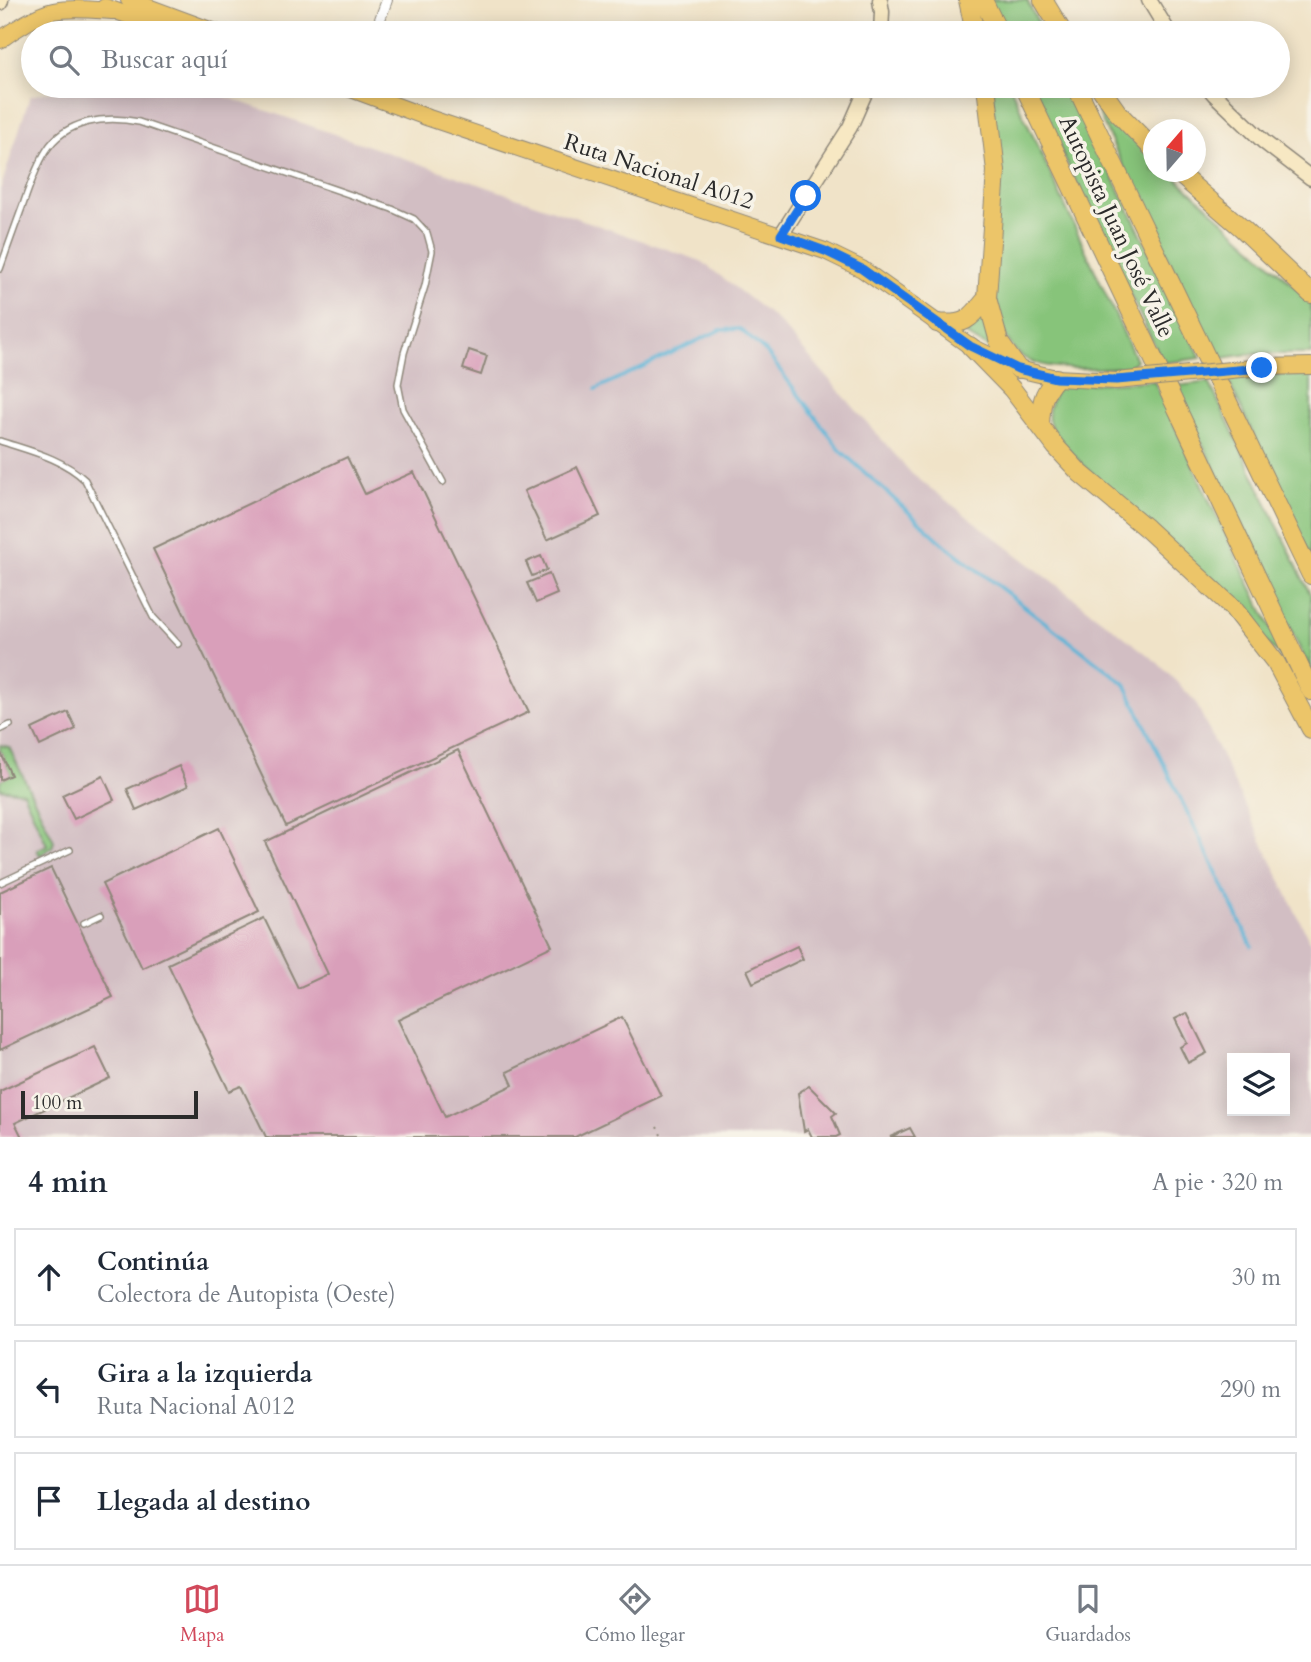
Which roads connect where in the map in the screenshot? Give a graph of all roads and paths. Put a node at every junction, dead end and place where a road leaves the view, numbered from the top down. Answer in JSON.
{"nodes":[{"id":1,"x":86,"y":0,"type":"edge"},
{"id":2,"x":129,"y":0,"type":"edge"},
{"id":3,"x":387,"y":0,"type":"edge"},
{"id":4,"x":880,"y":0,"type":"edge"},
{"id":5,"x":968,"y":0,"type":"edge"},
{"id":6,"x":983,"y":0,"type":"edge"},
{"id":7,"x":1035,"y":0,"type":"edge"},
{"id":8,"x":1043,"y":0,"type":"edge"},
{"id":9,"x":1149,"y":0,"type":"edge"},
{"id":10,"x":114,"y":10,"type":"junction"},
{"id":11,"x":31,"y":21,"type":"edge"},
{"id":12,"x":144,"y":21,"type":"edge"},
{"id":13,"x":186,"y":21,"type":"edge"},
{"id":14,"x":379,"y":21,"type":"edge"},
{"id":15,"x":882,"y":21,"type":"edge"},
{"id":16,"x":972,"y":21,"type":"edge"},
{"id":17,"x":993,"y":21,"type":"edge"},
{"id":18,"x":1045,"y":21,"type":"edge"},
{"id":19,"x":1056,"y":21,"type":"edge"},
{"id":20,"x":1161,"y":21,"type":"edge"},
{"id":21,"x":21,"y":26,"type":"edge"},
{"id":22,"x":0,"y":40,"type":"edge"},
{"id":23,"x":391,"y":98,"type":"edge"},
{"id":24,"x":863,"y":98,"type":"edge"},
{"id":25,"x":987,"y":98,"type":"edge"},
{"id":26,"x":1030,"y":98,"type":"edge"},
{"id":27,"x":1082,"y":98,"type":"edge"},
{"id":28,"x":1107,"y":98,"type":"edge"},
{"id":29,"x":1218,"y":98,"type":"edge"},
{"id":30,"x":1143,"y":139,"type":"edge"},
{"id":31,"x":1311,"y":178,"type":"edge"},
{"id":32,"x":1189,"y":182,"type":"edge"},
{"id":33,"x":781,"y":235,"type":"junction"},
{"id":34,"x":0,"y":269,"type":"edge"},
{"id":35,"x":1311,"y":294,"type":"edge"},
{"id":36,"x":987,"y":298,"type":"junction"},
{"id":37,"x":937,"y":323,"type":"junction"},
{"id":38,"x":970,"y":346,"type":"junction"},
{"id":39,"x":1311,"y":366,"type":"edge"},
{"id":40,"x":1018,"y":369,"type":"junction"},
{"id":41,"x":1056,"y":378,"type":"junction"},
{"id":42,"x":1040,"y":425,"type":"junction"},
{"id":43,"x":0,"y":441,"type":"edge"},
{"id":44,"x":443,"y":482,"type":"dead end"},
{"id":45,"x":1311,"y":575,"type":"edge"},
{"id":46,"x":178,"y":644,"type":"dead end"},
{"id":47,"x":1311,"y":691,"type":"edge"},
{"id":48,"x":10,"y":725,"type":"dead end"},
{"id":49,"x":1311,"y":729,"type":"edge"},
{"id":50,"x":0,"y":730,"type":"edge"},
{"id":51,"x":70,"y":850,"type":"dead end"},
{"id":52,"x":0,"y":883,"type":"edge"},
{"id":53,"x":101,"y":915,"type":"dead end"},
{"id":54,"x":84,"y":923,"type":"dead end"},
{"id":55,"x":657,"y":1127,"type":"dead end"},
{"id":56,"x":662,"y":1137,"type":"edge"}],
"edges":[{"from":1,"to":10,"type":"main road"},
{"from":2,"to":13,"type":"main road"},
{"from":3,"to":14,"type":"street"},
{"from":4,"to":15,"type":"main road"},
{"from":5,"to":16,"type":"highway"},
{"from":6,"to":17,"type":"highway"},
{"from":7,"to":18,"type":"highway"},
{"from":8,"to":19,"type":"highway"},
{"from":9,"to":20,"type":"main road"},
{"from":10,"to":11,"type":"main road"},
{"from":10,"to":12,"type":"main road"},
{"from":21,"to":22,"type":"main road"},
{"from":23,"to":33,"type":"main road","name":"Ruta Nacional A012"},
{"from":24,"to":33,"type":"main road"},
{"from":25,"to":36,"type":"highway"},
{"from":26,"to":47,"type":"highway","name":"Autopista Juan José Valle"},
{"from":27,"to":45,"type":"highway","name":"Autopista Juan José Valle"},
{"from":28,"to":30,"type":"highway"},
{"from":29,"to":31,"type":"main road"},
{"from":32,"to":35,"type":"highway"},
{"from":33,"to":37,"type":"main road","name":"Ruta Nacional A012"},
{"from":34,"to":44,"type":"lane"},
{"from":36,"to":37,"type":"highway"},
{"from":36,"to":40,"type":"highway"},
{"from":37,"to":38,"type":"main road","name":"Ruta Nacional A012"},
{"from":38,"to":40,"type":"main road","name":"Ruta Nacional A012"},
{"from":38,"to":42,"type":"highway"},
{"from":39,"to":41,"type":"main road","name":"Ruta Nacional A012","bridge":true},
{"from":40,"to":41,"type":"main road","name":"Ruta Nacional A012"},
{"from":41,"to":42,"type":"highway"},
{"from":42,"to":49,"type":"highway"},
{"from":43,"to":46,"type":"lane"},
{"from":48,"to":50,"type":"lane"},
{"from":51,"to":52,"type":"lane"},
{"from":53,"to":54,"type":"lane"},
{"from":55,"to":56,"type":"path"}]}
